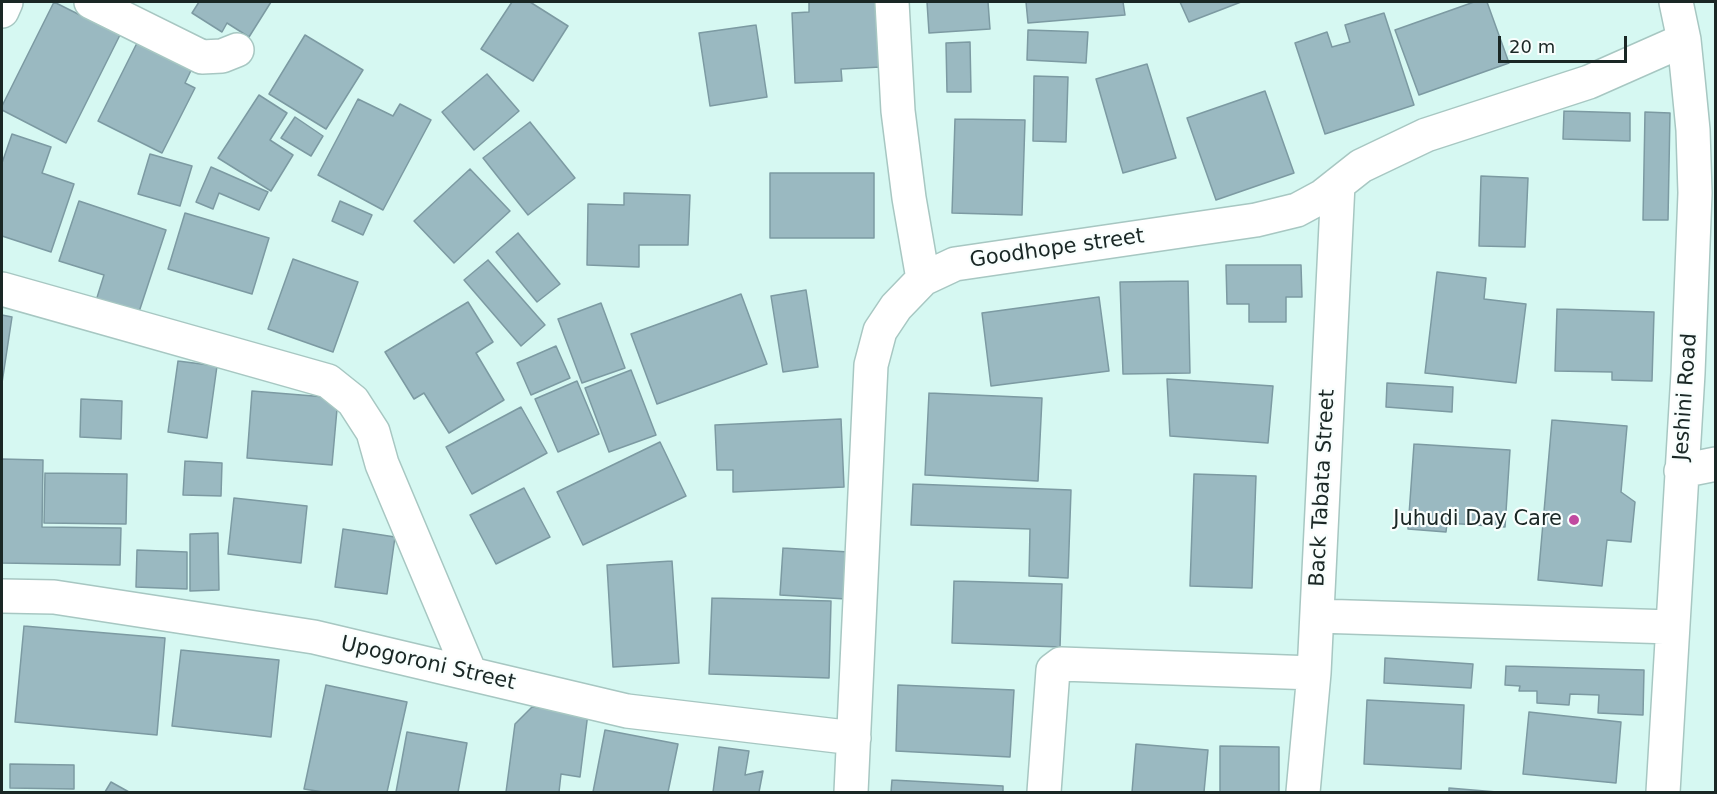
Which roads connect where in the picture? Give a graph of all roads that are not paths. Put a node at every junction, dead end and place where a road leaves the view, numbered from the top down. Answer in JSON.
{"nodes":[{"id":1,"x":6,"y":2,"type":"edge"},
{"id":2,"x":91,"y":2,"type":"edge"},
{"id":3,"x":892,"y":2,"type":"edge"},
{"id":4,"x":1676,"y":2,"type":"edge"},
{"id":5,"x":2,"y":10,"type":"edge"},
{"id":6,"x":1684,"y":40,"type":"junction"},
{"id":7,"x":237,"y":50,"type":"dead end"},
{"id":8,"x":1338,"y":184,"type":"junction"},
{"id":9,"x":923,"y":279,"type":"junction"},
{"id":10,"x":2,"y":289,"type":"edge"},
{"id":11,"x":1716,"y":464,"type":"edge"},
{"id":12,"x":1681,"y":471,"type":"junction"},
{"id":13,"x":2,"y":596,"type":"edge"},
{"id":14,"x":1317,"y":616,"type":"junction"},
{"id":15,"x":1672,"y":627,"type":"junction"},
{"id":16,"x":470,"y":673,"type":"junction"},
{"id":17,"x":1314,"y":673,"type":"junction"},
{"id":18,"x":854,"y":738,"type":"junction"},
{"id":19,"x":850,"y":792,"type":"edge"},
{"id":20,"x":1044,"y":792,"type":"edge"},
{"id":21,"x":1303,"y":792,"type":"edge"},
{"id":22,"x":1663,"y":792,"type":"edge"}],
"edges":[{"from":1,"to":5,"type":"street"},
{"from":2,"to":7,"type":"street"},
{"from":3,"to":9,"type":"street"},
{"from":4,"to":6,"type":"street","name":"Jeshini Road"},
{"from":6,"to":8,"type":"street","name":"Goodhope street"},
{"from":6,"to":12,"type":"street","name":"Jeshini Road"},
{"from":8,"to":9,"type":"street","name":"Goodhope street"},
{"from":8,"to":14,"type":"street","name":"Back Tabata Street"},
{"from":9,"to":18,"type":"street","name":"Goodhope street"},
{"from":10,"to":16,"type":"street"},
{"from":11,"to":12,"type":"street"},
{"from":12,"to":15,"type":"street","name":"Jeshini Road"},
{"from":13,"to":16,"type":"street","name":"Upogoroni Street"},
{"from":14,"to":15,"type":"street"},
{"from":14,"to":17,"type":"street","name":"Back Tabata Street"},
{"from":15,"to":22,"type":"street","name":"Jeshini Road"},
{"from":16,"to":18,"type":"street","name":"Upogoroni Street"},
{"from":17,"to":20,"type":"street"},
{"from":17,"to":21,"type":"street","name":"Back Tabata Street"},
{"from":18,"to":19,"type":"street","name":"Goodhope street"}]}
